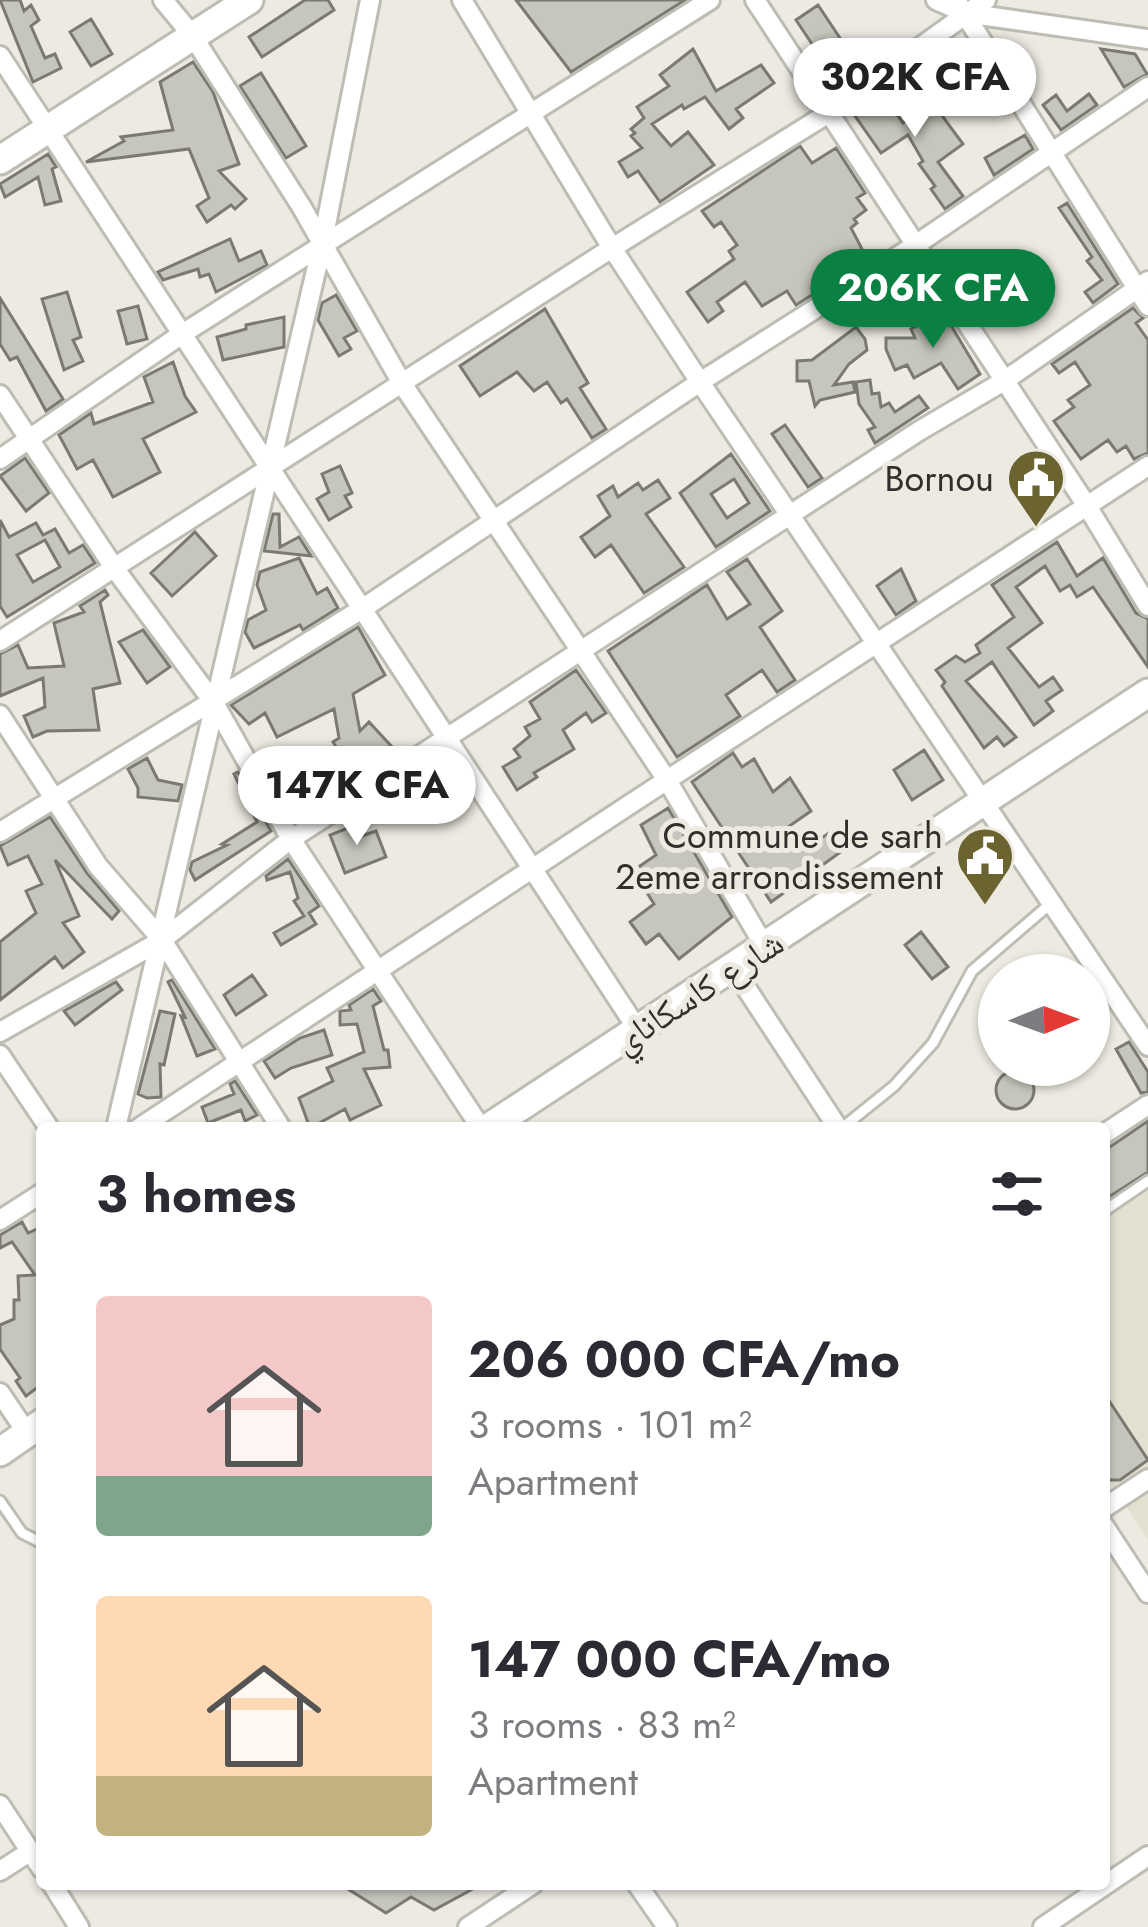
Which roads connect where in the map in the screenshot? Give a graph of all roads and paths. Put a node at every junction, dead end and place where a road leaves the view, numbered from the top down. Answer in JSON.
{"nodes":[{"id":1,"x":163,"y":0,"type":"edge"},
{"id":2,"x":249,"y":0,"type":"edge"},
{"id":3,"x":370,"y":0,"type":"edge"},
{"id":4,"x":463,"y":0,"type":"edge"},
{"id":5,"x":710,"y":0,"type":"edge"},
{"id":6,"x":755,"y":0,"type":"edge"},
{"id":7,"x":936,"y":0,"type":"edge"},
{"id":8,"x":986,"y":0,"type":"edge"},
{"id":9,"x":961,"y":6,"type":"edge"},
{"id":10,"x":193,"y":34,"type":"junction"},
{"id":11,"x":1148,"y":39,"type":"edge"},
{"id":12,"x":0,"y":56,"type":"edge"},
{"id":13,"x":1148,"y":87,"type":"edge"},
{"id":14,"x":532,"y":112,"type":"junction"},
{"id":15,"x":827,"y":114,"type":"junction"},
{"id":16,"x":49,"y":129,"type":"junction"},
{"id":17,"x":1051,"y":154,"type":"junction"},
{"id":18,"x":0,"y":160,"type":"edge"},
{"id":19,"x":322,"y":245,"type":"junction"},
{"id":20,"x":914,"y":246,"type":"junction"},
{"id":21,"x":612,"y":248,"type":"junction"},
{"id":22,"x":1142,"y":285,"type":"edge"},
{"id":23,"x":1148,"y":306,"type":"edge"},
{"id":24,"x":182,"y":334,"type":"junction"},
{"id":25,"x":1004,"y":381,"type":"junction"},
{"id":26,"x":700,"y":382,"type":"junction"},
{"id":27,"x":403,"y":386,"type":"junction"},
{"id":28,"x":0,"y":395,"type":"edge"},
{"id":29,"x":29,"y":440,"type":"junction"},
{"id":30,"x":0,"y":459,"type":"edge"},
{"id":31,"x":1148,"y":466,"type":"edge"},
{"id":32,"x":270,"y":468,"type":"junction"},
{"id":33,"x":1087,"y":506,"type":"junction"},
{"id":34,"x":791,"y":514,"type":"junction"},
{"id":35,"x":495,"y":522,"type":"junction"},
{"id":36,"x":115,"y":569,"type":"junction"},
{"id":37,"x":1148,"y":606,"type":"edge"},
{"id":38,"x":362,"y":609,"type":"junction"},
{"id":39,"x":0,"y":641,"type":"edge"},
{"id":40,"x":876,"y":641,"type":"junction"},
{"id":41,"x":583,"y":649,"type":"junction"},
{"id":42,"x":1148,"y":692,"type":"edge"},
{"id":43,"x":214,"y":703,"type":"junction"},
{"id":44,"x":0,"y":715,"type":"edge"},
{"id":45,"x":446,"y":738,"type":"junction"},
{"id":46,"x":667,"y":780,"type":"junction"},
{"id":47,"x":55,"y":796,"type":"junction"},
{"id":48,"x":981,"y":803,"type":"junction"},
{"id":49,"x":0,"y":832,"type":"edge"},
{"id":50,"x":291,"y":839,"type":"junction"},
{"id":51,"x":535,"y":869,"type":"junction"},
{"id":52,"x":1051,"y":904,"type":"junction"},
{"id":53,"x":162,"y":940,"type":"junction"},
{"id":54,"x":765,"y":947,"type":"junction"},
{"id":55,"x":377,"y":968,"type":"junction"},
{"id":56,"x":734,"y":968,"type":"junction"},
{"id":57,"x":638,"y":1030,"type":"junction"},
{"id":58,"x":0,"y":1032,"type":"edge"},
{"id":59,"x":1148,"y":1046,"type":"edge"},
{"id":60,"x":0,"y":1055,"type":"edge"},
{"id":61,"x":237,"y":1063,"type":"junction"},
{"id":62,"x":1148,"y":1105,"type":"edge"},
{"id":63,"x":45,"y":1122,"type":"edge"},
{"id":64,"x":117,"y":1122,"type":"edge"},
{"id":65,"x":148,"y":1122,"type":"edge"},
{"id":66,"x":277,"y":1122,"type":"edge"},
{"id":67,"x":480,"y":1122,"type":"edge"},
{"id":68,"x":493,"y":1122,"type":"edge"},
{"id":69,"x":836,"y":1122,"type":"edge"},
{"id":70,"x":848,"y":1122,"type":"edge"},
{"id":71,"x":1110,"y":1130,"type":"edge"},
{"id":72,"x":1148,"y":1181,"type":"edge"},
{"id":73,"x":36,"y":1197,"type":"edge"},
{"id":74,"x":1110,"y":1207,"type":"edge"},
{"id":75,"x":0,"y":1220,"type":"edge"},
{"id":76,"x":0,"y":1393,"type":"edge"},
{"id":77,"x":35,"y":1428,"type":"edge"},
{"id":78,"x":0,"y":1452,"type":"edge"},
{"id":79,"x":1148,"y":1479,"type":"edge"},
{"id":80,"x":0,"y":1501,"type":"edge"},
{"id":81,"x":1110,"y":1504,"type":"edge"},
{"id":82,"x":1110,"y":1535,"type":"edge"},
{"id":83,"x":36,"y":1541,"type":"edge"},
{"id":84,"x":1148,"y":1593,"type":"edge"},
{"id":85,"x":0,"y":1805,"type":"edge"},
{"id":86,"x":31,"y":1851,"type":"junction"},
{"id":87,"x":1148,"y":1856,"type":"edge"},
{"id":88,"x":36,"y":1859,"type":"edge"},
{"id":89,"x":0,"y":1871,"type":"edge"},
{"id":90,"x":1110,"y":1882,"type":"edge"},
{"id":91,"x":56,"y":1890,"type":"edge"},
{"id":92,"x":524,"y":1890,"type":"edge"},
{"id":93,"x":642,"y":1890,"type":"edge"},
{"id":94,"x":1098,"y":1890,"type":"edge"},
{"id":95,"x":79,"y":1927,"type":"edge"},
{"id":96,"x":468,"y":1927,"type":"edge"},
{"id":97,"x":667,"y":1927,"type":"edge"},
{"id":98,"x":1043,"y":1927,"type":"edge"}],
"edges":[{"from":1,"to":10,"type":"street"},
{"from":2,"to":10,"type":"street"},
{"from":3,"to":19,"type":"street"},
{"from":4,"to":14,"type":"street"},
{"from":5,"to":14,"type":"street"},
{"from":6,"to":15,"type":"street"},
{"from":7,"to":9,"type":"street"},
{"from":8,"to":9,"type":"street"},
{"from":9,"to":11,"type":"street"},
{"from":9,"to":15,"type":"street"},
{"from":9,"to":17,"type":"street"},
{"from":10,"to":16,"type":"street"},
{"from":10,"to":19,"type":"street"},
{"from":12,"to":16,"type":"street"},
{"from":13,"to":17,"type":"street"},
{"from":14,"to":19,"type":"street"},
{"from":14,"to":21,"type":"street"},
{"from":15,"to":20,"type":"street"},
{"from":15,"to":21,"type":"street"},
{"from":16,"to":18,"type":"street"},
{"from":16,"to":24,"type":"street"},
{"from":17,"to":20,"type":"street"},
{"from":17,"to":22,"type":"street"},
{"from":19,"to":24,"type":"street"},
{"from":19,"to":27,"type":"street"},
{"from":19,"to":32,"type":"street"},
{"from":20,"to":25,"type":"street"},
{"from":20,"to":26,"type":"street"},
{"from":21,"to":26,"type":"street"},
{"from":21,"to":27,"type":"street"},
{"from":22,"to":23,"type":"street"},
{"from":22,"to":25,"type":"street"},
{"from":24,"to":29,"type":"street"},
{"from":24,"to":32,"type":"street"},
{"from":25,"to":33,"type":"street"},
{"from":25,"to":34,"type":"street"},
{"from":26,"to":34,"type":"street"},
{"from":26,"to":35,"type":"street"},
{"from":27,"to":32,"type":"street"},
{"from":27,"to":35,"type":"street"},
{"from":28,"to":29,"type":"street"},
{"from":29,"to":30,"type":"street"},
{"from":29,"to":36,"type":"street"},
{"from":31,"to":33,"type":"street"},
{"from":32,"to":36,"type":"street"},
{"from":32,"to":38,"type":"street"},
{"from":32,"to":43,"type":"street"},
{"from":33,"to":37,"type":"street"},
{"from":33,"to":40,"type":"street"},
{"from":34,"to":40,"type":"street"},
{"from":34,"to":41,"type":"street"},
{"from":35,"to":38,"type":"street"},
{"from":35,"to":41,"type":"street"},
{"from":36,"to":39,"type":"street"},
{"from":36,"to":43,"type":"street"},
{"from":38,"to":43,"type":"street"},
{"from":38,"to":45,"type":"street"},
{"from":40,"to":46,"type":"street"},
{"from":40,"to":48,"type":"street"},
{"from":41,"to":45,"type":"street"},
{"from":41,"to":46,"type":"street"},
{"from":42,"to":48,"type":"street","name":"شارع كاسكاناي"},
{"from":43,"to":47,"type":"street"},
{"from":43,"to":50,"type":"street"},
{"from":43,"to":53,"type":"street"},
{"from":44,"to":47,"type":"street"},
{"from":45,"to":50,"type":"street"},
{"from":45,"to":51,"type":"street"},
{"from":46,"to":51,"type":"street"},
{"from":46,"to":54,"type":"street"},
{"from":47,"to":49,"type":"street"},
{"from":47,"to":53,"type":"street"},
{"from":48,"to":52,"type":"street"},
{"from":48,"to":54,"type":"street","name":"شارع كاسكاناي"},
{"from":50,"to":53,"type":"street"},
{"from":50,"to":55,"type":"street"},
{"from":51,"to":55,"type":"street"},
{"from":51,"to":57,"type":"street"},
{"from":52,"to":59,"type":"street"},
{"from":52,"to":70,"type":"lane"},
{"from":53,"to":58,"type":"street"},
{"from":53,"to":61,"type":"street"},
{"from":53,"to":64,"type":"street"},
{"from":54,"to":56,"type":"street","name":"شارع كاسكاناي"},
{"from":55,"to":61,"type":"street"},
{"from":55,"to":67,"type":"street"},
{"from":56,"to":57,"type":"street","name":"شارع كاسكاناي"},
{"from":56,"to":69,"type":"street"},
{"from":57,"to":68,"type":"street","name":"شارع كاسكاناي"},
{"from":60,"to":63,"type":"street"},
{"from":61,"to":65,"type":"street"},
{"from":61,"to":66,"type":"street"},
{"from":62,"to":71,"type":"street"},
{"from":72,"to":74,"type":"lane"},
{"from":73,"to":75,"type":"street"},
{"from":76,"to":77,"type":"street"},
{"from":77,"to":78,"type":"street"},
{"from":79,"to":81,"type":"street"},
{"from":80,"to":83,"type":"lane"},
{"from":82,"to":84,"type":"street"},
{"from":85,"to":86,"type":"street"},
{"from":86,"to":88,"type":"street"},
{"from":86,"to":89,"type":"street"},
{"from":87,"to":90,"type":"street"},
{"from":91,"to":95,"type":"street"},
{"from":92,"to":96,"type":"street"},
{"from":93,"to":97,"type":"street"},
{"from":94,"to":98,"type":"street"}]}
